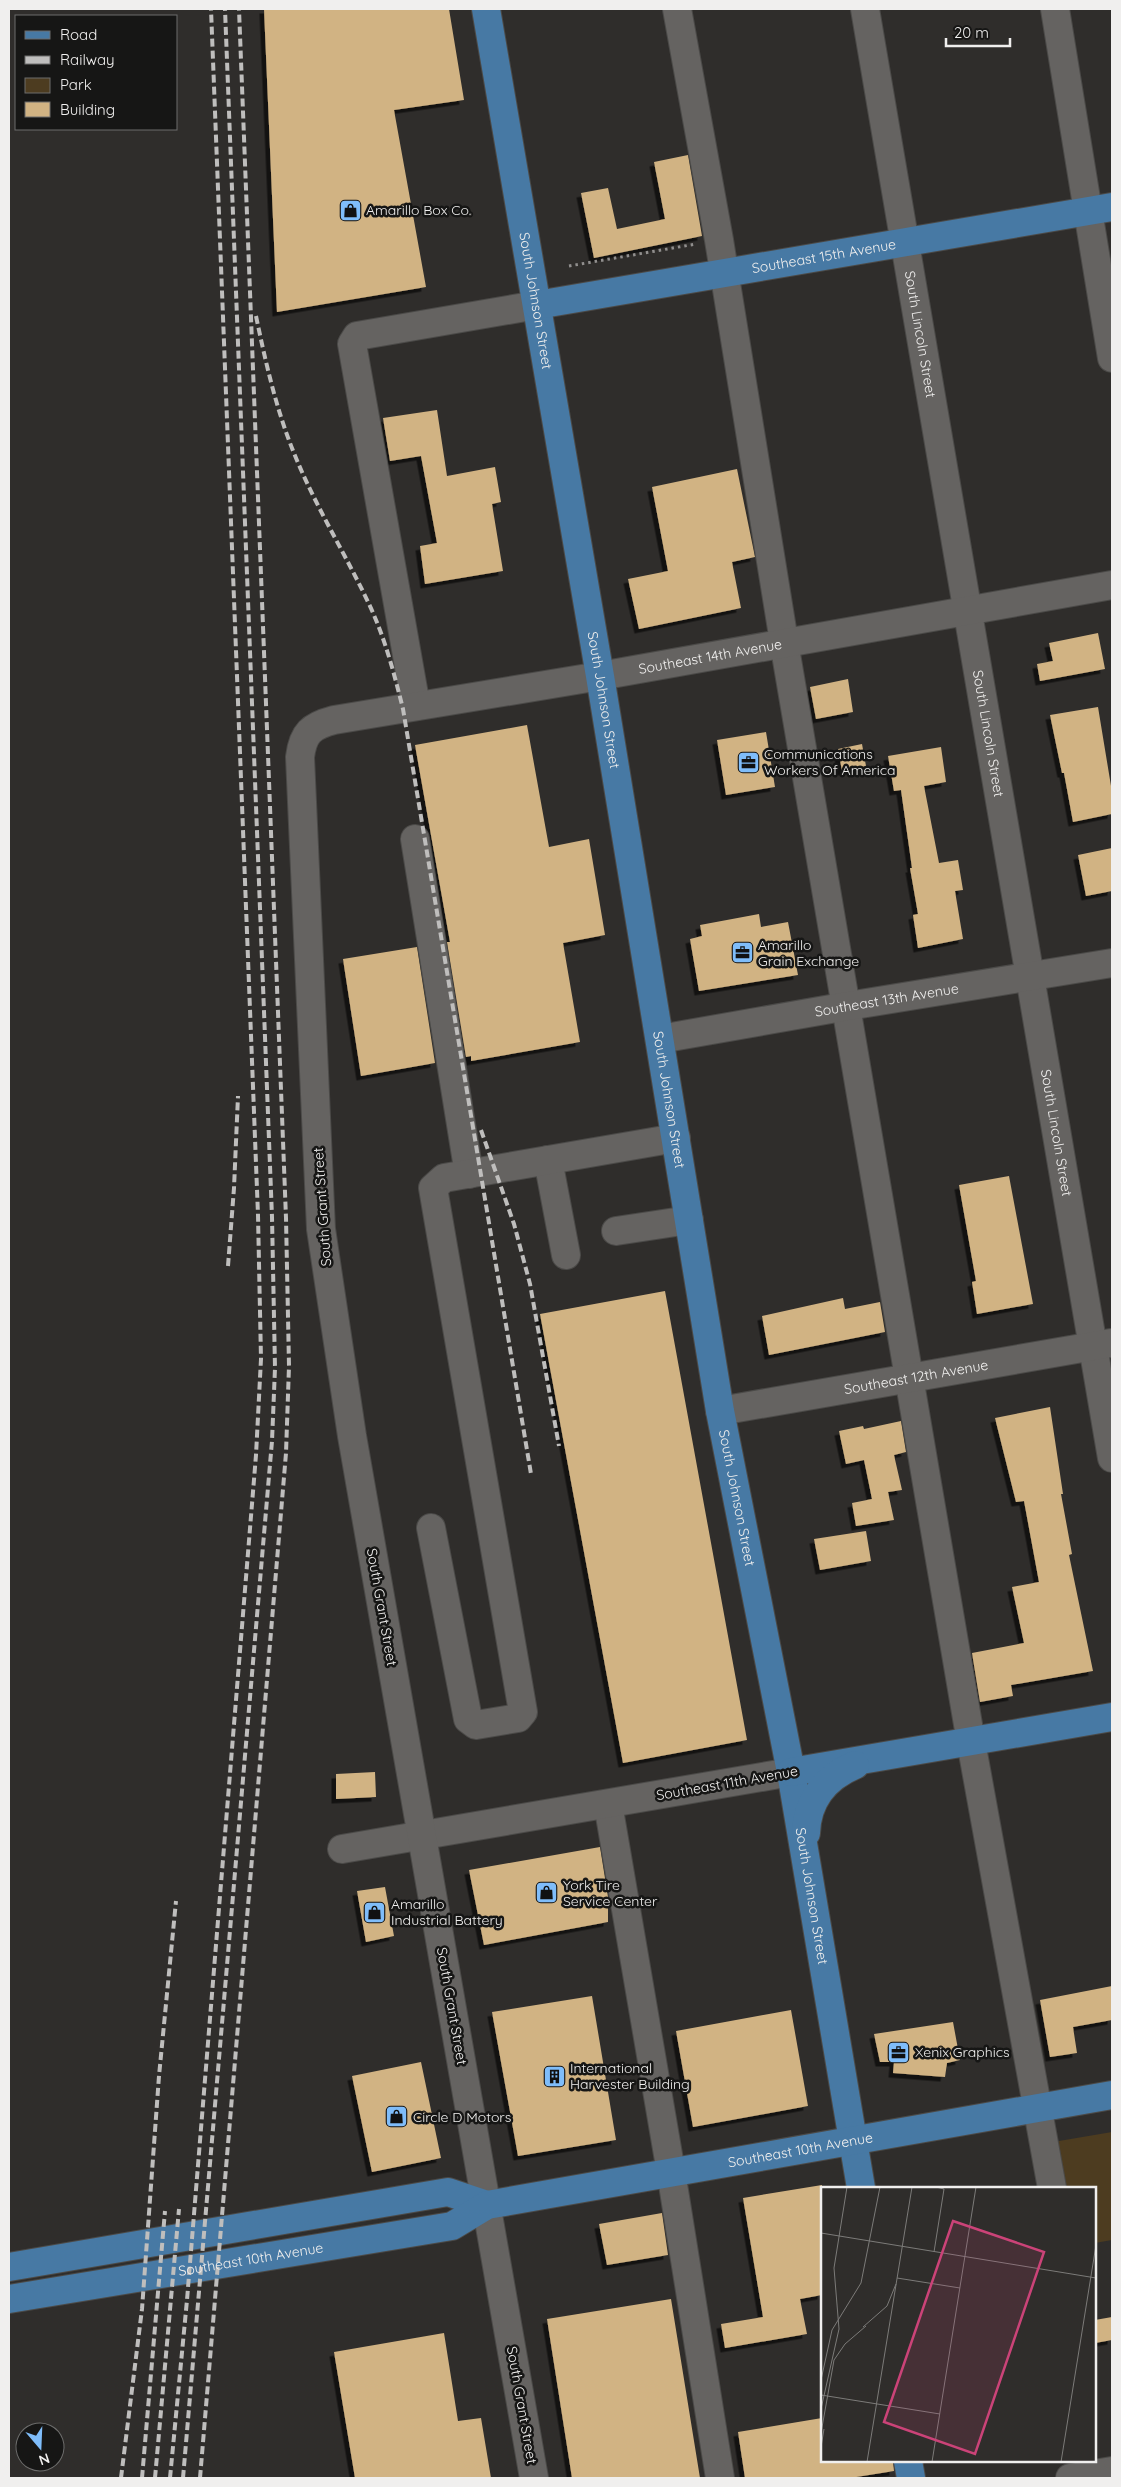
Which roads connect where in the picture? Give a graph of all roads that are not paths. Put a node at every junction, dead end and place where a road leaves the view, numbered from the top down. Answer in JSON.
{"nodes":[{"id":1,"x":486,"y":9,"type":"edge"},
{"id":2,"x":677,"y":9,"type":"edge"},
{"id":3,"x":865,"y":9,"type":"edge"},
{"id":4,"x":1055,"y":9,"type":"edge"},
{"id":5,"x":1100,"y":209,"type":"edge"},
{"id":6,"x":906,"y":242,"type":"junction"},
{"id":7,"x":723,"y":273,"type":"junction"},
{"id":8,"x":537,"y":305,"type":"junction"},
{"id":9,"x":1112,"y":358,"type":"edge"},
{"id":10,"x":1112,"y":585,"type":"edge"},
{"id":11,"x":968,"y":611,"type":"junction"},
{"id":12,"x":785,"y":643,"type":"junction"},
{"id":13,"x":600,"y":676,"type":"junction"},
{"id":14,"x":416,"y":706,"type":"junction"},
{"id":15,"x":310,"y":731,"type":"joint"},
{"id":16,"x":415,"y":839,"type":"dead end"},
{"id":17,"x":1112,"y":963,"type":"edge"},
{"id":18,"x":1029,"y":977,"type":"junction"},
{"id":19,"x":848,"y":1006,"type":"junction"},
{"id":20,"x":660,"y":1040,"type":"junction"},
{"id":21,"x":676,"y":1138,"type":"junction"},
{"id":22,"x":548,"y":1160,"type":"junction"},
{"id":23,"x":469,"y":1174,"type":"junction"},
{"id":24,"x":689,"y":1220,"type":"junction"},
{"id":25,"x":616,"y":1231,"type":"dead end"},
{"id":26,"x":566,"y":1255,"type":"dead end"},
{"id":27,"x":1103,"y":1345,"type":"edge"},
{"id":28,"x":909,"y":1378,"type":"junction"},
{"id":29,"x":720,"y":1411,"type":"junction"},
{"id":30,"x":1112,"y":1458,"type":"edge"},
{"id":31,"x":431,"y":1528,"type":"dead end"},
{"id":32,"x":1112,"y":1717,"type":"edge"},
{"id":33,"x":971,"y":1742,"type":"junction"},
{"id":34,"x":888,"y":1756,"type":"junction"},
{"id":35,"x":791,"y":1772,"type":"junction"},
{"id":36,"x":608,"y":1804,"type":"junction"},
{"id":37,"x":422,"y":1836,"type":"junction"},
{"id":38,"x":342,"y":1849,"type":"dead end"},
{"id":39,"x":804,"y":1857,"type":"junction"},
{"id":40,"x":1112,"y":2095,"type":"edge"},
{"id":41,"x":1038,"y":2108,"type":"junction"},
{"id":42,"x":853,"y":2139,"type":"junction"},
{"id":43,"x":671,"y":2172,"type":"junction"},
{"id":44,"x":861,"y":2187,"type":"edge"},
{"id":45,"x":1052,"y":2187,"type":"edge"},
{"id":46,"x":487,"y":2205,"type":"junction"},
{"id":47,"x":9,"y":2267,"type":"edge"},
{"id":48,"x":9,"y":2299,"type":"edge"},
{"id":49,"x":908,"y":2462,"type":"edge"},
{"id":50,"x":1101,"y":2469,"type":"edge"},
{"id":51,"x":534,"y":2478,"type":"edge"},
{"id":52,"x":720,"y":2478,"type":"edge"},
{"id":53,"x":911,"y":2478,"type":"edge"},
{"id":54,"x":1070,"y":2478,"type":"edge"}],
"edges":[{"from":1,"to":8,"type":"main road","name":"South Johnson Street"},
{"from":2,"to":7,"type":"street"},
{"from":3,"to":6,"type":"street","name":"South Lincoln Street"},
{"from":4,"to":5,"type":"street"},
{"from":5,"to":6,"type":"main road","name":"Southeast 15th Avenue"},
{"from":5,"to":9,"type":"street"},
{"from":6,"to":7,"type":"main road","name":"Southeast 15th Avenue"},
{"from":6,"to":11,"type":"street","name":"South Lincoln Street"},
{"from":7,"to":8,"type":"main road","name":"Southeast 15th Avenue"},
{"from":7,"to":12,"type":"street"},
{"from":8,"to":13,"type":"main road","name":"South Johnson Street"},
{"from":8,"to":14,"type":"street"},
{"from":10,"to":11,"type":"street","name":"Southeast 14th Avenue"},
{"from":11,"to":12,"type":"street","name":"Southeast 14th Avenue"},
{"from":11,"to":18,"type":"street","name":"South Lincoln Street"},
{"from":12,"to":13,"type":"street","name":"Southeast 14th Avenue"},
{"from":12,"to":19,"type":"street"},
{"from":13,"to":14,"type":"street","name":"Southeast 14th Avenue"},
{"from":13,"to":20,"type":"main road","name":"South Johnson Street"},
{"from":14,"to":15,"type":"street","name":"Southeast 14th Avenue"},
{"from":15,"to":37,"type":"street","name":"South Grant Street"},
{"from":16,"to":23,"type":"street"},
{"from":17,"to":18,"type":"street","name":"Southeast 13th Avenue"},
{"from":18,"to":19,"type":"street","name":"Southeast 13th Avenue"},
{"from":18,"to":27,"type":"street","name":"South Lincoln Street"},
{"from":19,"to":20,"type":"street","name":"Southeast 13th Avenue"},
{"from":19,"to":28,"type":"street"},
{"from":20,"to":21,"type":"main road","name":"South Johnson Street"},
{"from":21,"to":22,"type":"street"},
{"from":21,"to":24,"type":"main road","name":"South Johnson Street"},
{"from":22,"to":23,"type":"street"},
{"from":22,"to":26,"type":"street"},
{"from":23,"to":31,"type":"street"},
{"from":24,"to":25,"type":"street"},
{"from":24,"to":29,"type":"main road","name":"South Johnson Street"},
{"from":27,"to":28,"type":"street","name":"Southeast 12th Avenue"},
{"from":27,"to":30,"type":"street","name":"South Lincoln Street"},
{"from":28,"to":29,"type":"street","name":"Southeast 12th Avenue"},
{"from":28,"to":33,"type":"street"},
{"from":29,"to":35,"type":"main road","name":"South Johnson Street"},
{"from":32,"to":33,"type":"main road","name":"Southeast 11th Avenue"},
{"from":33,"to":34,"type":"main road","name":"Southeast 11th Avenue"},
{"from":33,"to":41,"type":"street"},
{"from":34,"to":35,"type":"main road","name":"Southeast 11th Avenue"},
{"from":34,"to":39,"type":"main road"},
{"from":35,"to":36,"type":"street","name":"Southeast 11th Avenue"},
{"from":35,"to":39,"type":"main road","name":"South Johnson Street"},
{"from":36,"to":37,"type":"street","name":"Southeast 11th Avenue"},
{"from":36,"to":43,"type":"street"},
{"from":37,"to":38,"type":"street","name":"Southeast 11th Avenue"},
{"from":37,"to":46,"type":"street","name":"South Grant Street"},
{"from":39,"to":42,"type":"main road","name":"South Johnson Street"},
{"from":40,"to":41,"type":"main road","name":"Southeast 10th Avenue"},
{"from":41,"to":42,"type":"main road","name":"Southeast 10th Avenue"},
{"from":41,"to":45,"type":"street"},
{"from":42,"to":43,"type":"main road","name":"Southeast 10th Avenue"},
{"from":42,"to":44,"type":"main road","name":"South Johnson Street"},
{"from":43,"to":46,"type":"main road","name":"Southeast 10th Avenue"},
{"from":43,"to":52,"type":"street"},
{"from":46,"to":47,"type":"main road","name":"Southeast 10th Avenue"},
{"from":46,"to":48,"type":"main road","name":"Southeast 10th Avenue"},
{"from":46,"to":51,"type":"street","name":"South Grant Street"},
{"from":49,"to":53,"type":"main road"},
{"from":50,"to":54,"type":"street"}]}
